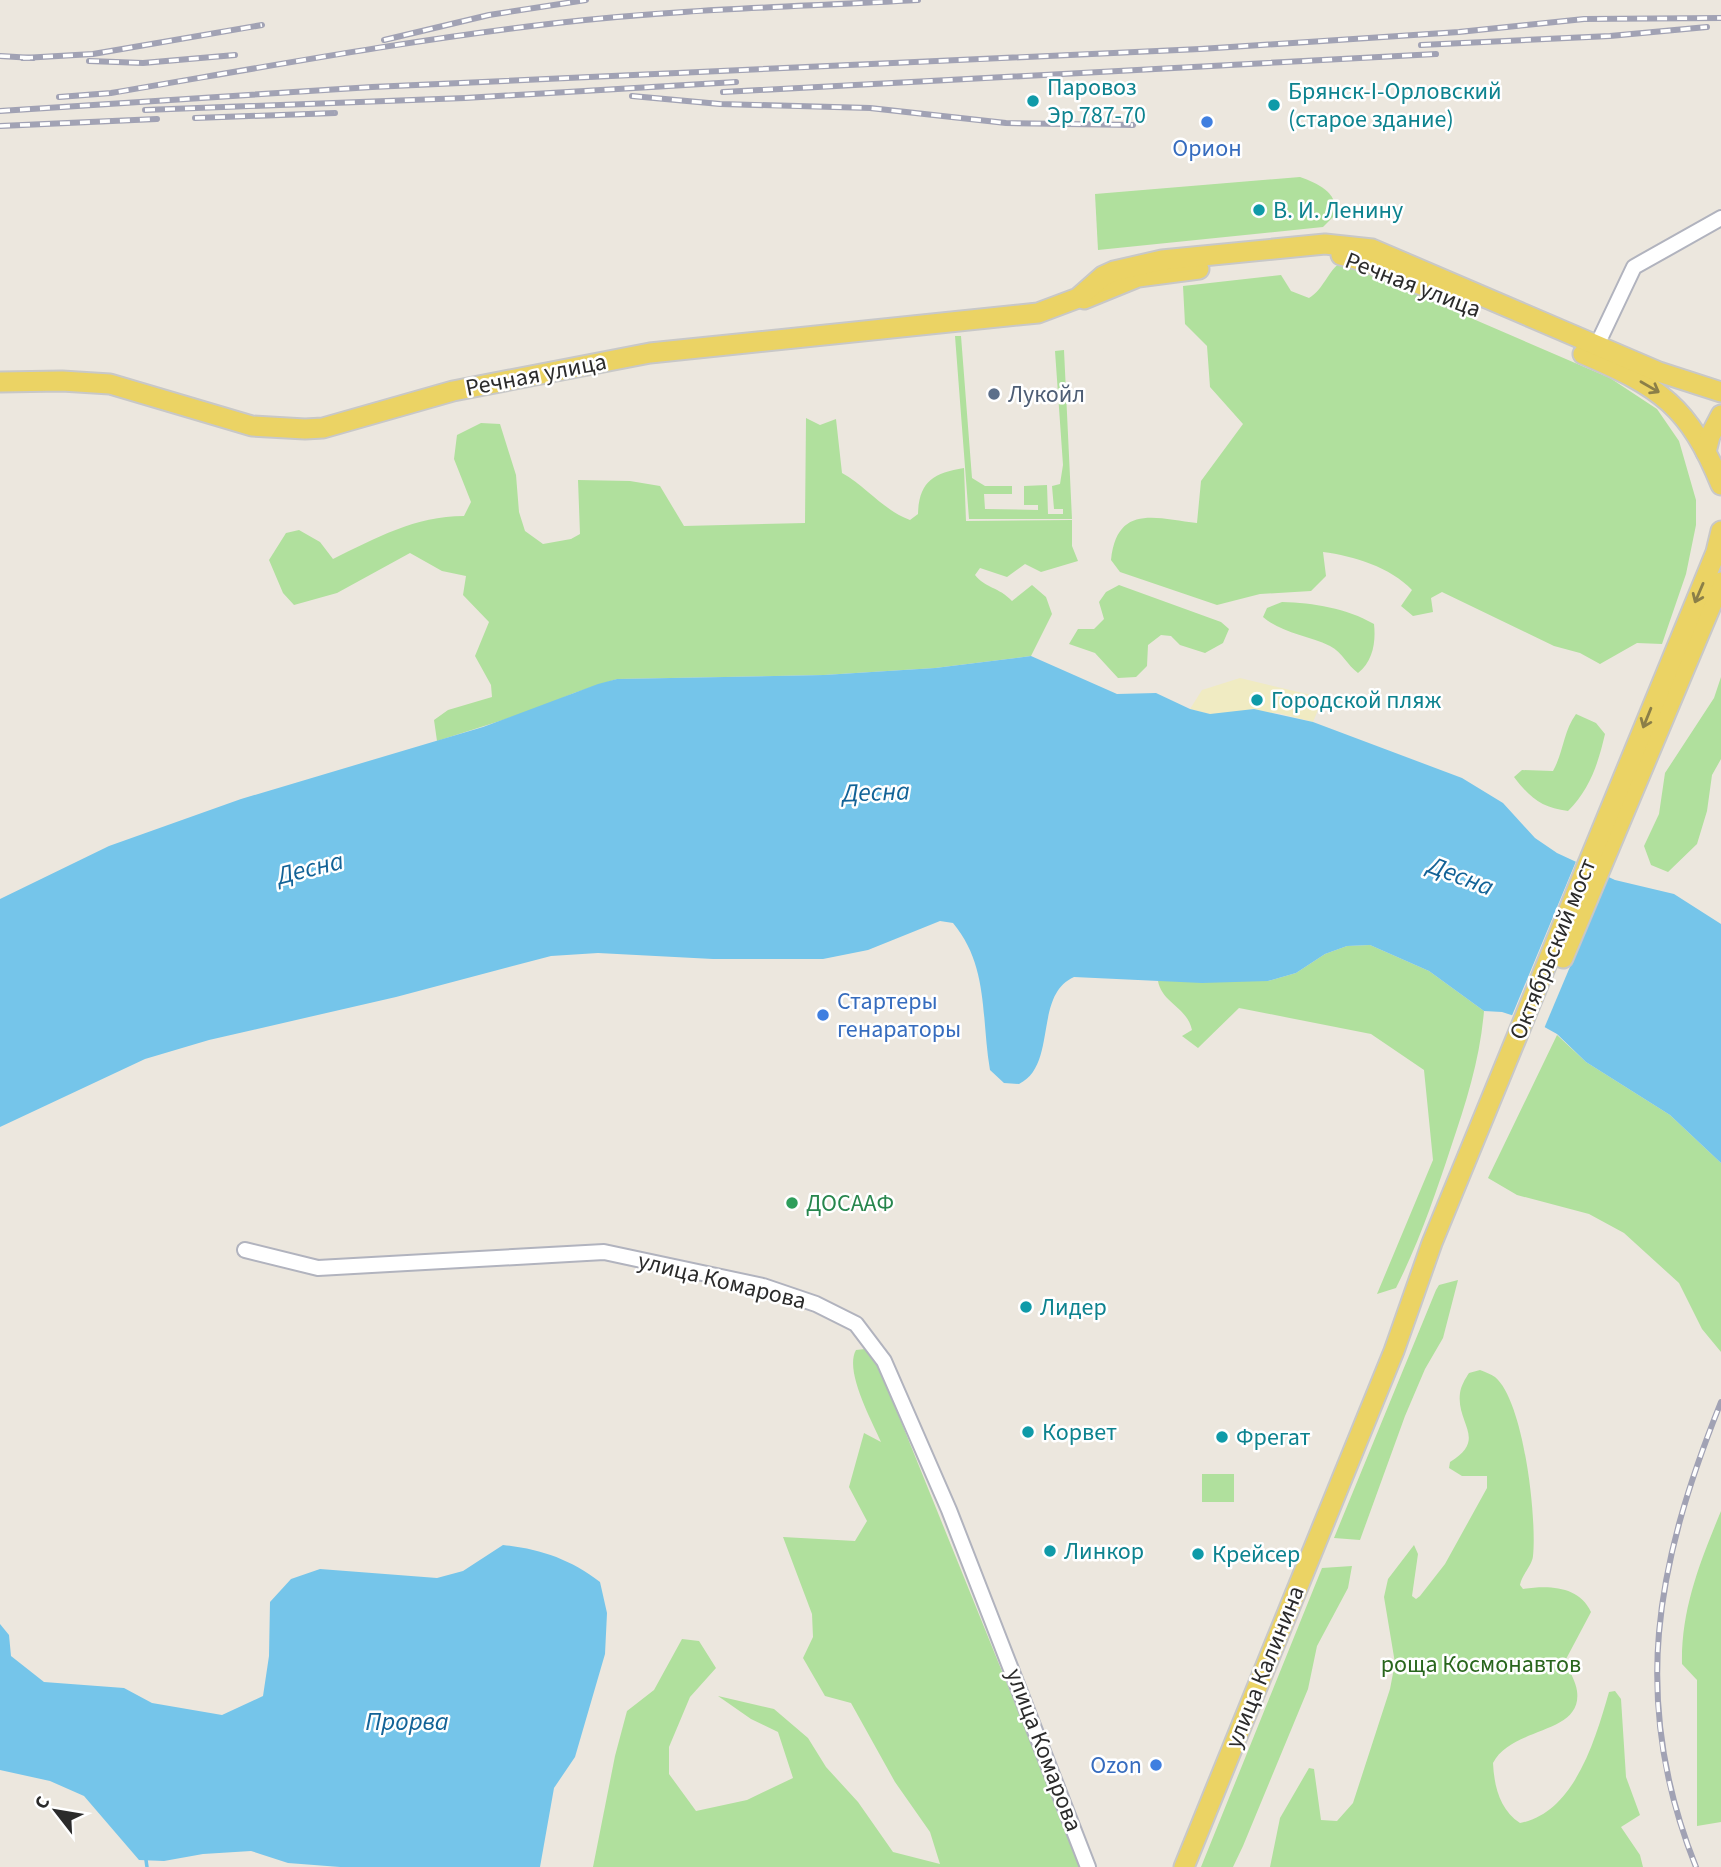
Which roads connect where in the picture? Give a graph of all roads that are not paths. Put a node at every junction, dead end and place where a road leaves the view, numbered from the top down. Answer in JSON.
{"nodes":[{"id":1,"x":1721,"y":218,"type":"edge"},
{"id":2,"x":1078,"y":298,"type":"junction"},
{"id":3,"x":1597,"y":345,"type":"junction"},
{"id":4,"x":1721,"y":377,"type":"edge"},
{"id":5,"x":0,"y":382,"type":"edge"},
{"id":6,"x":1693,"y":385,"type":"junction"},
{"id":7,"x":1721,"y":392,"type":"edge"},
{"id":8,"x":1721,"y":415,"type":"edge"},
{"id":9,"x":1706,"y":452,"type":"junction"},
{"id":10,"x":1721,"y":484,"type":"edge"},
{"id":11,"x":1721,"y":531,"type":"edge"},
{"id":12,"x":1721,"y":582,"type":"edge"},
{"id":13,"x":1680,"y":658,"type":"junction"},
{"id":14,"x":1437,"y":1246,"type":"joint"},
{"id":15,"x":245,"y":1250,"type":"dead end"},
{"id":16,"x":1088,"y":1867,"type":"edge"},
{"id":17,"x":1184,"y":1867,"type":"edge"}],
"edges":[{"from":1,"to":3,"type":"street"},
{"from":2,"to":3,"type":"main road","name":"Речная улица"},
{"from":2,"to":5,"type":"main road","name":"Речная улица"},
{"from":2,"to":9,"type":"main road","name":"Речная улица","one_way":true},
{"from":3,"to":6,"type":"main road","name":"Речная улица"},
{"from":4,"to":6,"type":"main road"},
{"from":6,"to":7,"type":"main road","name":"Речная улица"},
{"from":8,"to":9,"type":"main road"},
{"from":9,"to":10,"type":"main road","name":"Речная улица"},
{"from":11,"to":13,"type":"main road","one_way":true},
{"from":12,"to":13,"type":"main road"},
{"from":13,"to":14,"type":"main road","name":"Октябрьский мост"},
{"from":14,"to":17,"type":"main road","name":"улица Калинина"},
{"from":15,"to":16,"type":"street","name":"улица Комарова"}]}
